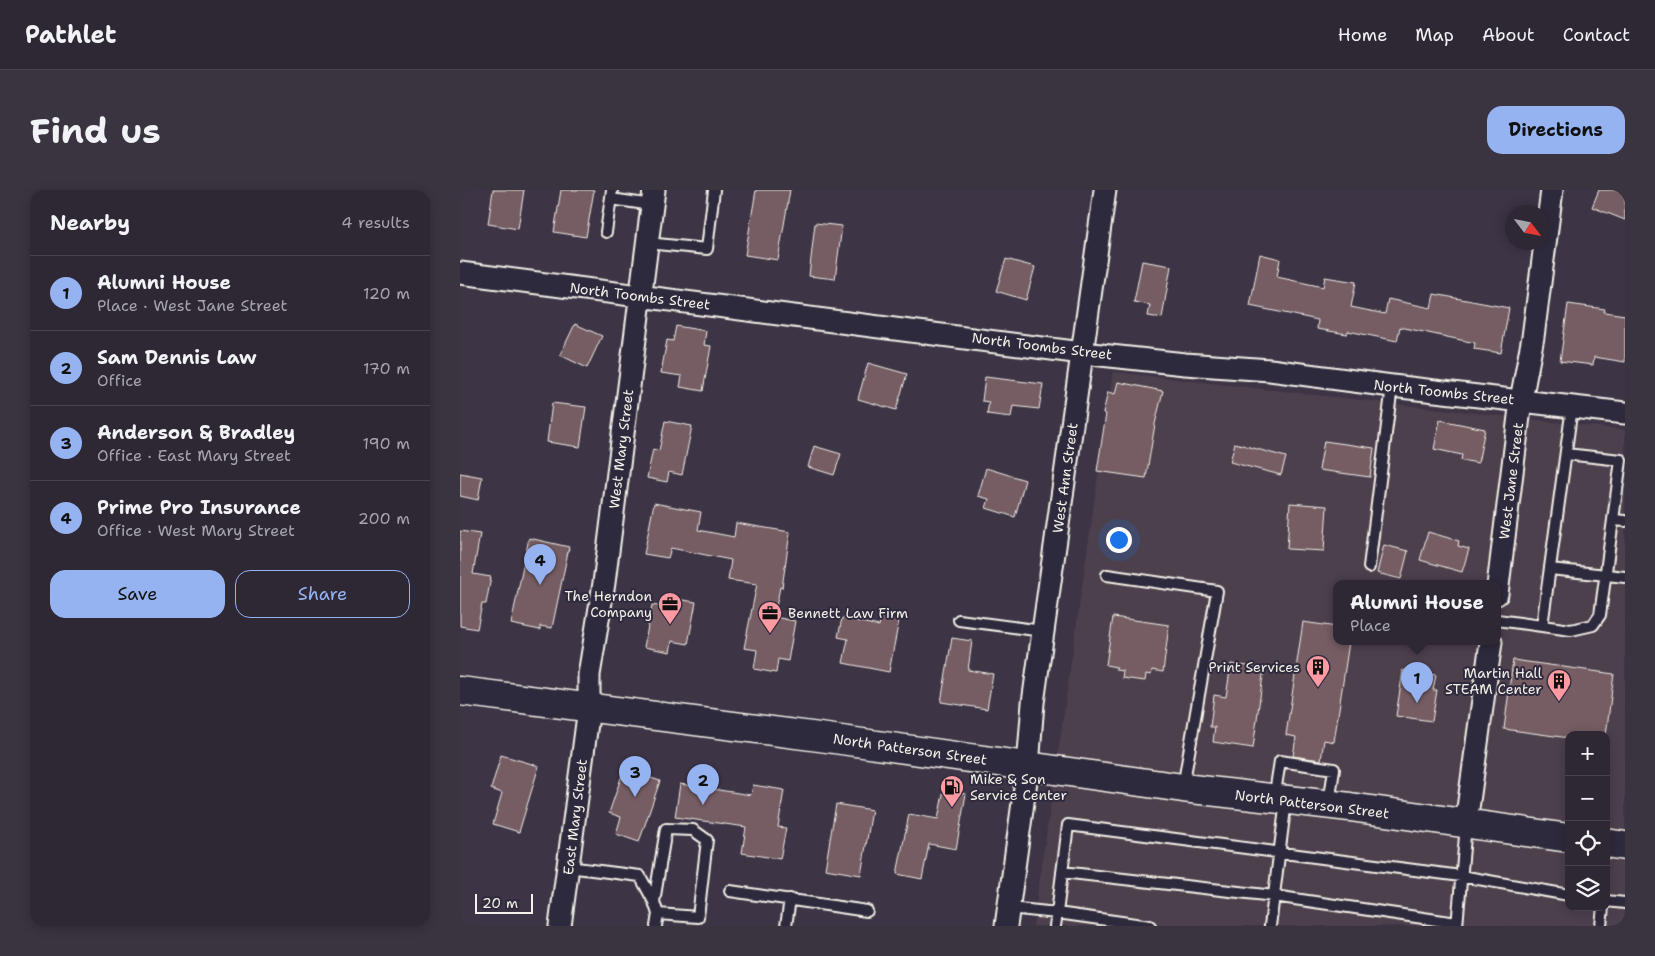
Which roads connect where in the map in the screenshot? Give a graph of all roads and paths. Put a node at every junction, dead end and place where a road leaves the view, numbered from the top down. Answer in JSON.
{"nodes":[{"id":1,"x":714,"y":190,"type":"edge"},
{"id":2,"x":1105,"y":190,"type":"edge"},
{"id":3,"x":1552,"y":190,"type":"edge"},
{"id":4,"x":611,"y":194,"type":"edge"},
{"id":5,"x":653,"y":198,"type":"edge"},
{"id":6,"x":606,"y":232,"type":"dead end"},
{"id":7,"x":647,"y":243,"type":"junction"},
{"id":8,"x":460,"y":273,"type":"edge"},
{"id":9,"x":640,"y":295,"type":"junction"},
{"id":10,"x":1082,"y":352,"type":"junction"},
{"id":11,"x":1392,"y":386,"type":"junction"},
{"id":12,"x":1520,"y":400,"type":"junction"},
{"id":13,"x":1572,"y":406,"type":"junction"},
{"id":14,"x":1625,"y":413,"type":"edge"},
{"id":15,"x":1566,"y":454,"type":"junction"},
{"id":16,"x":1613,"y":520,"type":"junction"},
{"id":17,"x":1625,"y":521,"type":"edge"},
{"id":18,"x":1370,"y":567,"type":"dead end"},
{"id":19,"x":1550,"y":569,"type":"junction"},
{"id":20,"x":1107,"y":575,"type":"dead end"},
{"id":21,"x":1606,"y":575,"type":"junction"},
{"id":22,"x":1625,"y":577,"type":"edge"},
{"id":23,"x":1499,"y":580,"type":"edge"},
{"id":24,"x":959,"y":620,"type":"dead end"},
{"id":25,"x":1501,"y":621,"type":"edge"},
{"id":26,"x":1542,"y":626,"type":"junction"},
{"id":27,"x":1043,"y":631,"type":"junction"},
{"id":28,"x":1491,"y":645,"type":"edge"},
{"id":29,"x":460,"y":691,"type":"edge"},
{"id":30,"x":589,"y":708,"type":"junction"},
{"id":31,"x":1028,"y":766,"type":"junction"},
{"id":32,"x":1183,"y":788,"type":"junction"},
{"id":33,"x":1280,"y":800,"type":"junction"},
{"id":34,"x":1329,"y":805,"type":"junction"},
{"id":35,"x":1466,"y":823,"type":"junction"},
{"id":36,"x":1565,"y":837,"type":"edge"},
{"id":37,"x":1610,"y":844,"type":"edge"},
{"id":38,"x":1625,"y":846,"type":"edge"},
{"id":39,"x":1280,"y":852,"type":"junction"},
{"id":40,"x":568,"y":867,"type":"junction"},
{"id":41,"x":1062,"y":872,"type":"junction"},
{"id":42,"x":1461,"y":876,"type":"junction"},
{"id":43,"x":730,"y":891,"type":"dead end"},
{"id":44,"x":1565,"y":894,"type":"edge"},
{"id":45,"x":1274,"y":896,"type":"junction"},
{"id":46,"x":790,"y":900,"type":"junction"},
{"id":47,"x":1610,"y":901,"type":"edge"},
{"id":48,"x":654,"y":902,"type":"junction"},
{"id":49,"x":1625,"y":903,"type":"edge"},
{"id":50,"x":867,"y":911,"type":"dead end"},
{"id":51,"x":1603,"y":911,"type":"edge"},
{"id":52,"x":1057,"y":913,"type":"junction"},
{"id":53,"x":658,"y":914,"type":"junction"},
{"id":54,"x":1008,"y":917,"type":"edge"},
{"id":55,"x":1457,"y":924,"type":"edge"},
{"id":56,"x":560,"y":926,"type":"edge"},
{"id":57,"x":656,"y":926,"type":"edge"},
{"id":58,"x":786,"y":926,"type":"edge"},
{"id":59,"x":1055,"y":926,"type":"edge"},
{"id":60,"x":1150,"y":926,"type":"edge"},
{"id":61,"x":1270,"y":926,"type":"edge"},
{"id":62,"x":1601,"y":926,"type":"edge"}],
"edges":[{"from":1,"to":7,"type":"lane"},
{"from":2,"to":10,"type":"street","name":"West Ann Street"},
{"from":3,"to":12,"type":"street","name":"West Jane Street"},
{"from":4,"to":5,"type":"lane"},
{"from":4,"to":6,"type":"lane"},
{"from":5,"to":7,"type":"street","name":"West Mary Street"},
{"from":7,"to":9,"type":"street","name":"West Mary Street"},
{"from":8,"to":9,"type":"street","name":"North Toombs Street"},
{"from":9,"to":10,"type":"street","name":"North Toombs Street"},
{"from":9,"to":30,"type":"street","name":"West Mary Street"},
{"from":10,"to":11,"type":"street","name":"North Toombs Street"},
{"from":10,"to":27,"type":"street","name":"West Ann Street"},
{"from":11,"to":12,"type":"street","name":"North Toombs Street"},
{"from":11,"to":18,"type":"lane"},
{"from":12,"to":13,"type":"street","name":"North Toombs Street"},
{"from":12,"to":23,"type":"street","name":"West Jane Street"},
{"from":13,"to":14,"type":"street","name":"North Toombs Street"},
{"from":13,"to":15,"type":"lane"},
{"from":15,"to":16,"type":"lane"},
{"from":15,"to":19,"type":"lane"},
{"from":16,"to":17,"type":"lane"},
{"from":16,"to":21,"type":"lane"},
{"from":19,"to":21,"type":"lane"},
{"from":19,"to":26,"type":"lane"},
{"from":20,"to":32,"type":"lane"},
{"from":21,"to":22,"type":"lane"},
{"from":21,"to":26,"type":"lane"},
{"from":24,"to":27,"type":"lane"},
{"from":25,"to":26,"type":"lane"},
{"from":27,"to":31,"type":"street","name":"West Ann Street"},
{"from":28,"to":35,"type":"street"},
{"from":29,"to":30,"type":"main road","name":"North Patterson Street"},
{"from":30,"to":31,"type":"main road","name":"North Patterson Street"},
{"from":30,"to":40,"type":"street","name":"East Mary Street"},
{"from":31,"to":32,"type":"main road","name":"North Patterson Street"},
{"from":31,"to":54,"type":"street","name":"West Ann Street"},
{"from":32,"to":33,"type":"main road","name":"North Patterson Street"},
{"from":33,"to":34,"type":"main road","name":"North Patterson Street"},
{"from":33,"to":34,"type":"lane"},
{"from":33,"to":39,"type":"lane"},
{"from":34,"to":35,"type":"main road","name":"North Patterson Street"},
{"from":35,"to":36,"type":"main road","name":"North Patterson Street"},
{"from":35,"to":42,"type":"lane"},
{"from":37,"to":38,"type":"main road"},
{"from":39,"to":41,"type":"lane"},
{"from":39,"to":42,"type":"lane"},
{"from":39,"to":45,"type":"lane"},
{"from":40,"to":48,"type":"lane"},
{"from":40,"to":56,"type":"street","name":"East Mary Street"},
{"from":41,"to":45,"type":"lane"},
{"from":41,"to":52,"type":"lane"},
{"from":42,"to":44,"type":"lane"},
{"from":42,"to":55,"type":"lane"},
{"from":43,"to":46,"type":"lane"},
{"from":45,"to":55,"type":"lane"},
{"from":45,"to":61,"type":"lane"},
{"from":46,"to":50,"type":"lane"},
{"from":46,"to":58,"type":"lane"},
{"from":47,"to":49,"type":"lane"},
{"from":48,"to":53,"type":"lane"},
{"from":48,"to":53,"type":"lane"},
{"from":51,"to":62,"type":"lane"},
{"from":52,"to":54,"type":"lane"},
{"from":52,"to":59,"type":"lane"},
{"from":52,"to":60,"type":"lane"},
{"from":53,"to":57,"type":"lane"}]}
